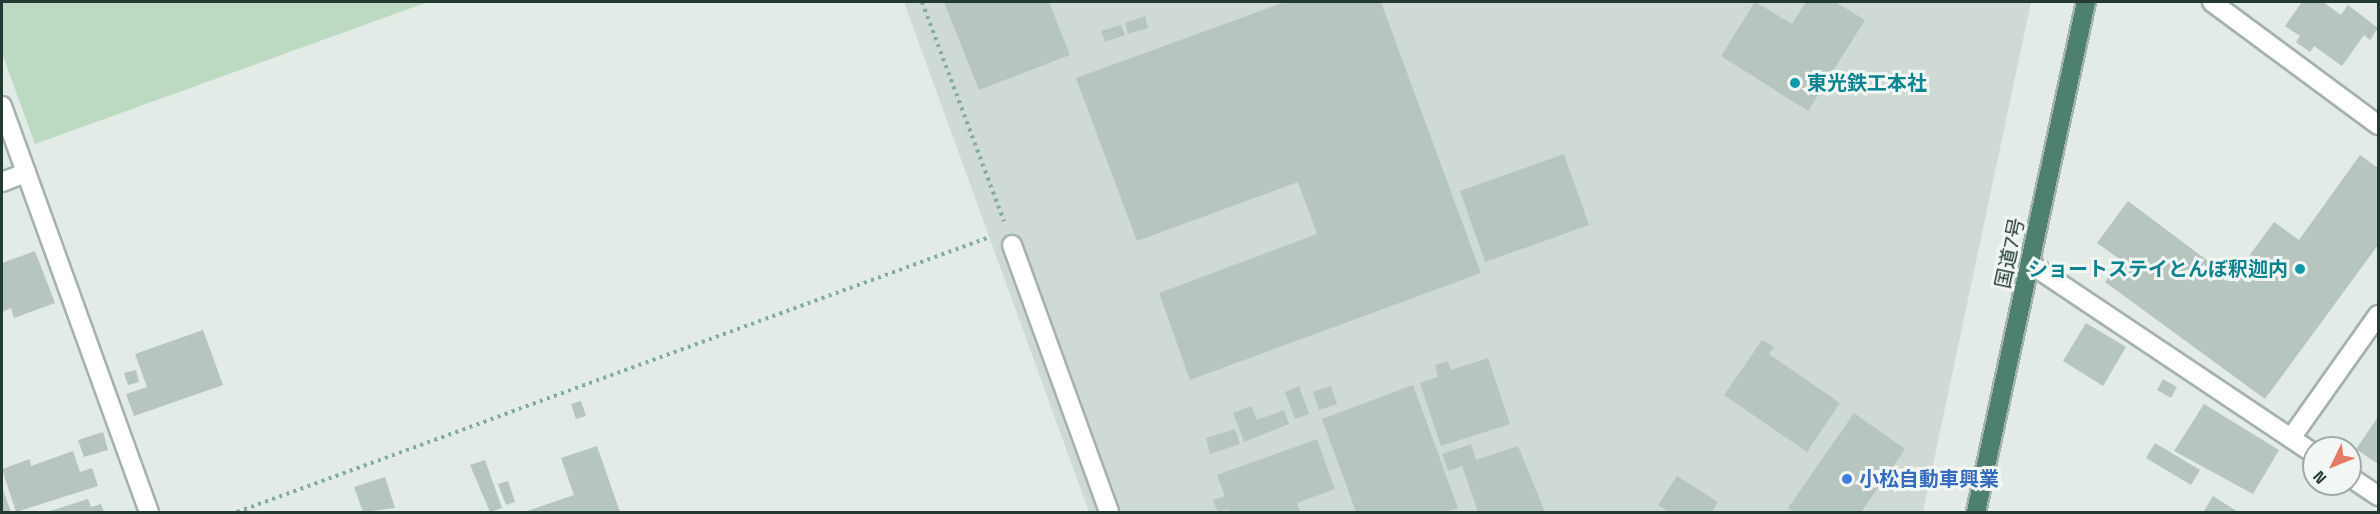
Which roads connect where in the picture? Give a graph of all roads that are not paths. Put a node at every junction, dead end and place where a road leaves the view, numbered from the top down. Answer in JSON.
{"nodes":[{"id":1,"x":2086,"y":2,"type":"edge"},
{"id":2,"x":2211,"y":2,"type":"edge"},
{"id":3,"x":2,"y":106,"type":"edge"},
{"id":4,"x":2375,"y":115,"type":"edge"},
{"id":5,"x":26,"y":173,"type":"junction"},
{"id":6,"x":2,"y":182,"type":"edge"},
{"id":7,"x":1010,"y":238,"type":"road end"},
{"id":8,"x":2032,"y":264,"type":"junction"},
{"id":9,"x":2379,"y":315,"type":"edge"},
{"id":10,"x":2291,"y":438,"type":"junction"},
{"id":11,"x":2302,"y":445,"type":"edge"},
{"id":12,"x":2362,"y":485,"type":"edge"},
{"id":13,"x":2379,"y":496,"type":"edge"},
{"id":14,"x":149,"y":513,"type":"edge"},
{"id":15,"x":1109,"y":513,"type":"edge"},
{"id":16,"x":1976,"y":513,"type":"edge"}],
"edges":[{"from":1,"to":8,"type":"highway","name":"国道7号"},
{"from":2,"to":4,"type":"street"},
{"from":3,"to":5,"type":"street"},
{"from":5,"to":6,"type":"street"},
{"from":5,"to":14,"type":"street"},
{"from":7,"to":15,"type":"street"},
{"from":8,"to":10,"type":"street"},
{"from":8,"to":16,"type":"highway","name":"国道7号"},
{"from":9,"to":10,"type":"street"},
{"from":10,"to":11,"type":"street"},
{"from":12,"to":13,"type":"street"}]}
